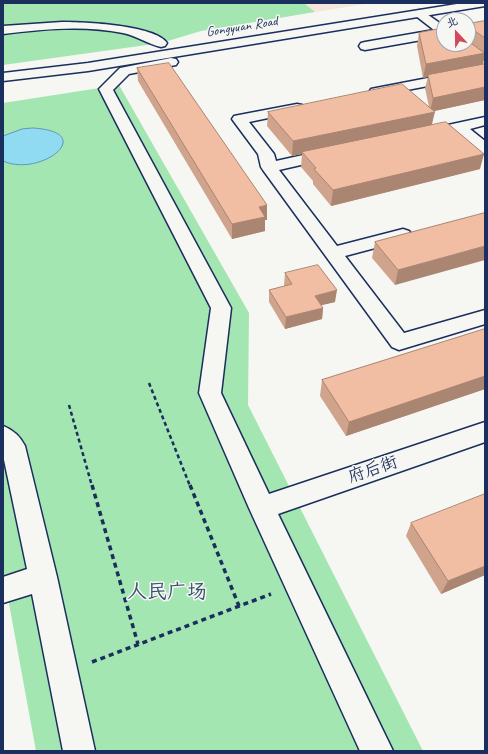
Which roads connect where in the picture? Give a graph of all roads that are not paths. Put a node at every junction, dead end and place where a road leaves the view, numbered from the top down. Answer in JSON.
{"nodes":[{"id":1,"x":484,"y":3,"type":"edge"},
{"id":2,"x":420,"y":14,"type":"junction"},
{"id":3,"x":436,"y":26,"type":"edge"},
{"id":4,"x":3,"y":30,"type":"edge"},
{"id":5,"x":436,"y":33,"type":"edge"},
{"id":6,"x":365,"y":46,"type":"dead end"},
{"id":7,"x":485,"y":71,"type":"edge"},
{"id":8,"x":3,"y":77,"type":"edge"},
{"id":9,"x":362,"y":95,"type":"edge"},
{"id":10,"x":308,"y":106,"type":"edge"},
{"id":11,"x":485,"y":121,"type":"edge"},
{"id":12,"x":459,"y":127,"type":"junction"},
{"id":13,"x":413,"y":136,"type":"edge"},
{"id":14,"x":485,"y":149,"type":"edge"},
{"id":15,"x":345,"y":151,"type":"edge"},
{"id":16,"x":269,"y":167,"type":"junction"},
{"id":17,"x":416,"y":232,"type":"edge"},
{"id":18,"x":332,"y":253,"type":"junction"},
{"id":19,"x":485,"y":316,"type":"edge"},
{"id":20,"x":485,"y":432,"type":"edge"},
{"id":21,"x":3,"y":436,"type":"edge"},
{"id":22,"x":262,"y":508,"type":"junction"},
{"id":23,"x":43,"y":576,"type":"junction"},
{"id":24,"x":3,"y":590,"type":"edge"},
{"id":25,"x":79,"y":751,"type":"edge"},
{"id":26,"x":376,"y":751,"type":"edge"}],
"edges":[{"from":1,"to":2,"type":"street","name":"Gongyuan Road"},
{"from":2,"to":3,"type":"street"},
{"from":2,"to":8,"type":"street","name":"Gongyuan Road"},
{"from":4,"to":22,"type":"street"},
{"from":5,"to":6,"type":"street"},
{"from":7,"to":9,"type":"street"},
{"from":10,"to":16,"type":"street"},
{"from":11,"to":12,"type":"street"},
{"from":12,"to":13,"type":"street"},
{"from":12,"to":14,"type":"street"},
{"from":15,"to":16,"type":"street"},
{"from":16,"to":18,"type":"street"},
{"from":17,"to":18,"type":"street"},
{"from":18,"to":19,"type":"street"},
{"from":20,"to":22,"type":"street","name":"府后街"},
{"from":21,"to":23,"type":"street"},
{"from":22,"to":26,"type":"street"},
{"from":23,"to":24,"type":"street"},
{"from":23,"to":25,"type":"street"}]}
